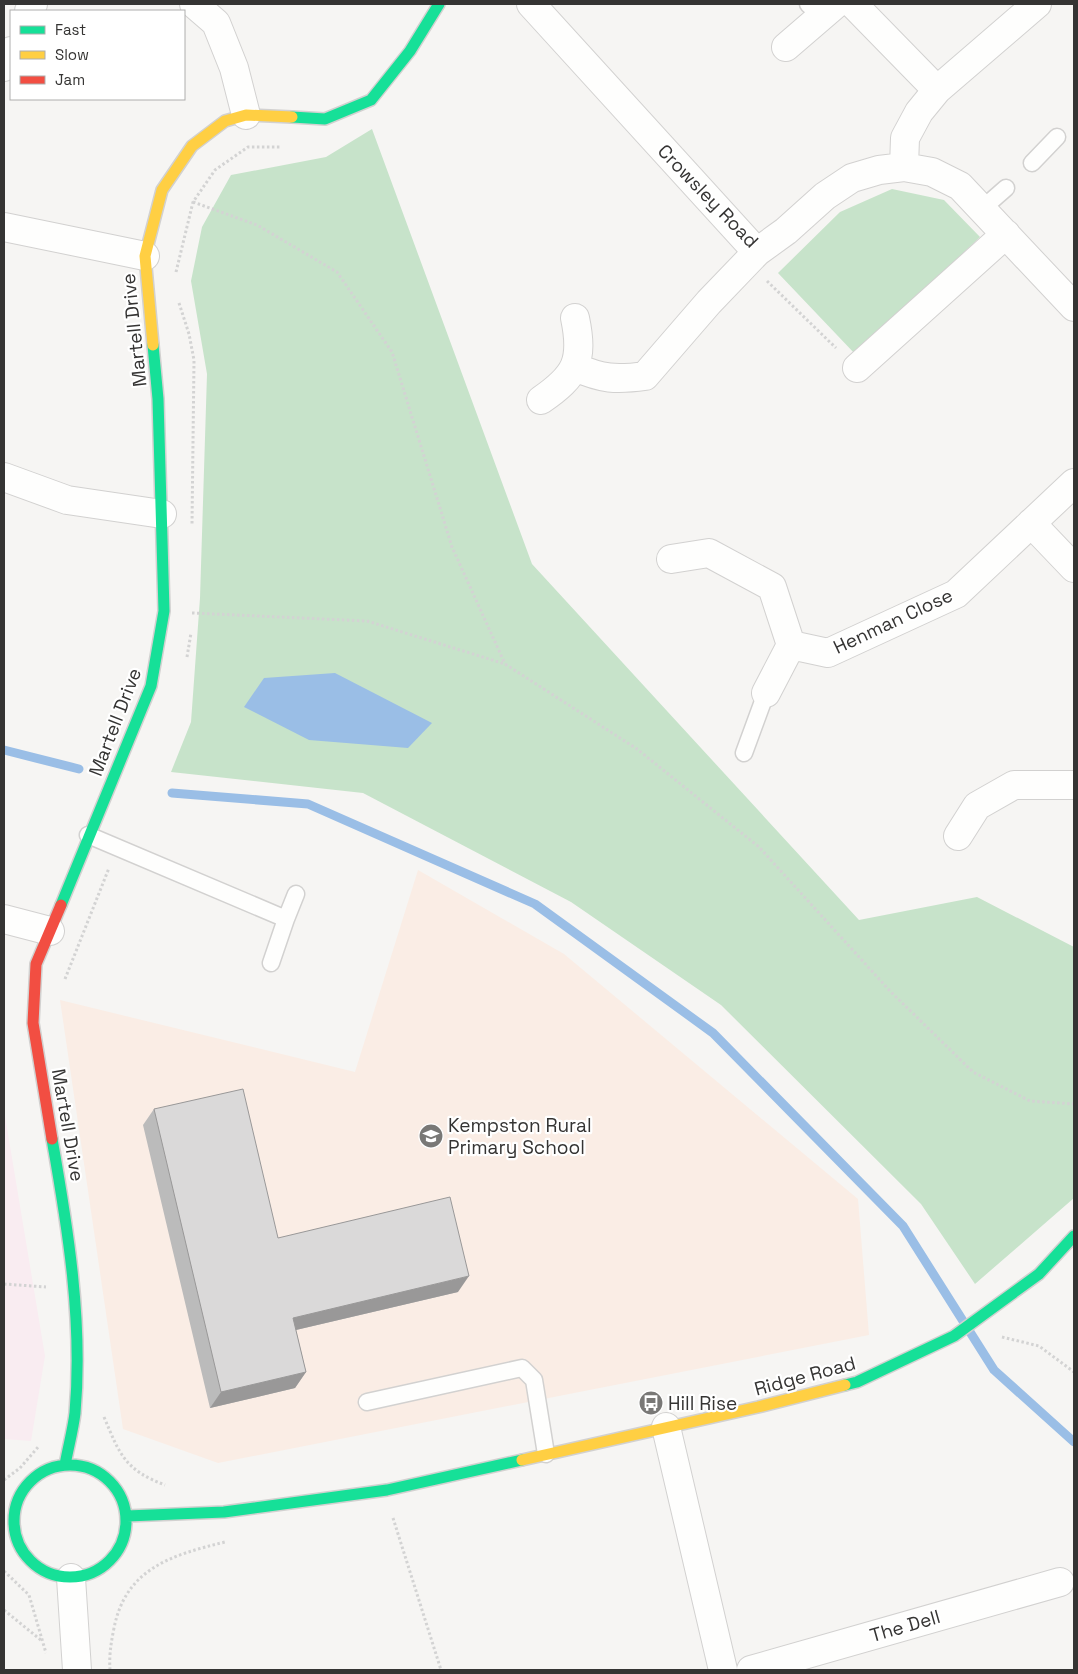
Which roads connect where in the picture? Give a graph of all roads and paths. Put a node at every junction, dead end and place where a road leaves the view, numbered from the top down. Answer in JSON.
{"nodes":[{"id":1,"x":194,"y":4,"type":"edge"},
{"id":2,"x":440,"y":4,"type":"edge"},
{"id":3,"x":531,"y":4,"type":"edge"},
{"id":4,"x":853,"y":4,"type":"edge"},
{"id":5,"x":1037,"y":4,"type":"edge"},
{"id":6,"x":822,"y":8,"type":"edge"},
{"id":7,"x":786,"y":47,"type":"dead end"},
{"id":8,"x":10,"y":53,"type":"edge"},
{"id":9,"x":4,"y":67,"type":"edge"},
{"id":10,"x":937,"y":90,"type":"junction"},
{"id":11,"x":246,"y":115,"type":"junction"},
{"id":12,"x":1056,"y":137,"type":"dead end"},
{"id":13,"x":286,"y":147,"type":"dead end"},
{"id":14,"x":1032,"y":163,"type":"dead end"},
{"id":15,"x":904,"y":167,"type":"junction"},
{"id":16,"x":1006,"y":188,"type":"dead end"},
{"id":17,"x":194,"y":202,"type":"junction"},
{"id":18,"x":982,"y":208,"type":"junction"},
{"id":19,"x":4,"y":227,"type":"edge"},
{"id":20,"x":1006,"y":234,"type":"junction"},
{"id":21,"x":757,"y":252,"type":"junction"},
{"id":22,"x":145,"y":256,"type":"junction"},
{"id":23,"x":176,"y":279,"type":"dead end"},
{"id":24,"x":177,"y":297,"type":"dead end"},
{"id":25,"x":1074,"y":307,"type":"edge"},
{"id":26,"x":575,"y":318,"type":"dead end"},
{"id":27,"x":575,"y":368,"type":"junction"},
{"id":28,"x":857,"y":368,"type":"joint"},
{"id":29,"x":540,"y":400,"type":"dead end"},
{"id":30,"x":4,"y":476,"type":"edge"},
{"id":31,"x":1074,"y":483,"type":"edge"},
{"id":32,"x":162,"y":514,"type":"junction"},
{"id":33,"x":1031,"y":523,"type":"junction"},
{"id":34,"x":192,"y":525,"type":"dead end"},
{"id":35,"x":671,"y":559,"type":"dead end"},
{"id":36,"x":1074,"y":568,"type":"edge"},
{"id":37,"x":191,"y":603,"type":"dead end"},
{"id":38,"x":790,"y":645,"type":"junction"},
{"id":39,"x":505,"y":664,"type":"junction"},
{"id":40,"x":766,"y":693,"type":"joint"},
{"id":41,"x":744,"y":753,"type":"dead end"},
{"id":42,"x":1074,"y":786,"type":"edge"},
{"id":43,"x":88,"y":835,"type":"junction"},
{"id":44,"x":958,"y":836,"type":"dead end"},
{"id":45,"x":111,"y":863,"type":"dead end"},
{"id":46,"x":296,"y":894,"type":"dead end"},
{"id":47,"x":4,"y":919,"type":"edge"},
{"id":48,"x":286,"y":919,"type":"junction"},
{"id":49,"x":50,"y":931,"type":"junction"},
{"id":50,"x":271,"y":963,"type":"dead end"},
{"id":51,"x":64,"y":982,"type":"dead end"},
{"id":52,"x":1074,"y":1104,"type":"edge"},
{"id":53,"x":1074,"y":1236,"type":"edge"},
{"id":54,"x":4,"y":1284,"type":"edge"},
{"id":55,"x":48,"y":1295,"type":"dead end"},
{"id":56,"x":994,"y":1335,"type":"dead end"},
{"id":57,"x":1074,"y":1372,"type":"edge"},
{"id":58,"x":368,"y":1402,"type":"dead end"},
{"id":59,"x":102,"y":1415,"type":"dead end"},
{"id":60,"x":666,"y":1427,"type":"junction"},
{"id":61,"x":42,"y":1438,"type":"dead end"},
{"id":62,"x":546,"y":1454,"type":"junction"},
{"id":63,"x":65,"y":1465,"type":"junction"},
{"id":64,"x":4,"y":1480,"type":"edge"},
{"id":65,"x":171,"y":1487,"type":"dead end"},
{"id":66,"x":393,"y":1515,"type":"dead end"},
{"id":67,"x":127,"y":1516,"type":"junction"},
{"id":68,"x":9,"y":1520,"type":"edge"},
{"id":69,"x":4,"y":1571,"type":"edge"},
{"id":70,"x":71,"y":1578,"type":"junction"},
{"id":71,"x":1060,"y":1582,"type":"dead end"},
{"id":72,"x":4,"y":1610,"type":"edge"},
{"id":73,"x":42,"y":1641,"type":"junction"},
{"id":74,"x":48,"y":1659,"type":"dead end"},
{"id":75,"x":77,"y":1670,"type":"edge"},
{"id":76,"x":441,"y":1670,"type":"edge"},
{"id":77,"x":723,"y":1670,"type":"edge"},
{"id":78,"x":751,"y":1670,"type":"edge"}],
"edges":[{"from":1,"to":11,"type":"street"},
{"from":2,"to":11,"type":"street","name":"Martell Drive"},
{"from":3,"to":21,"type":"street","name":"Crowsley Road"},
{"from":4,"to":10,"type":"street"},
{"from":5,"to":10,"type":"street"},
{"from":6,"to":7,"type":"street"},
{"from":8,"to":9,"type":"street"},
{"from":10,"to":15,"type":"street"},
{"from":11,"to":22,"type":"street","name":"Martell Drive"},
{"from":12,"to":14,"type":"lane"},
{"from":13,"to":17,"type":"path"},
{"from":15,"to":18,"type":"street","name":"Crowsley Road"},
{"from":15,"to":21,"type":"street","name":"Crowsley Road"},
{"from":16,"to":18,"type":"lane"},
{"from":17,"to":23,"type":"path"},
{"from":17,"to":39,"type":"path"},
{"from":18,"to":20,"type":"street","name":"Crowsley Road"},
{"from":19,"to":22,"type":"street"},
{"from":20,"to":25,"type":"street","name":"Crowsley Road"},
{"from":20,"to":28,"type":"street"},
{"from":21,"to":27,"type":"street"},
{"from":21,"to":28,"type":"path"},
{"from":22,"to":32,"type":"street","name":"Martell Drive"},
{"from":24,"to":34,"type":"path"},
{"from":26,"to":27,"type":"street"},
{"from":27,"to":29,"type":"street"},
{"from":30,"to":32,"type":"street"},
{"from":31,"to":33,"type":"street","name":"Henman Close"},
{"from":32,"to":43,"type":"street","name":"Martell Drive"},
{"from":33,"to":36,"type":"street"},
{"from":33,"to":38,"type":"street","name":"Henman Close"},
{"from":35,"to":38,"type":"street"},
{"from":37,"to":39,"type":"path"},
{"from":38,"to":40,"type":"street"},
{"from":39,"to":52,"type":"path"},
{"from":40,"to":41,"type":"lane"},
{"from":42,"to":44,"type":"street"},
{"from":43,"to":48,"type":"lane"},
{"from":43,"to":49,"type":"street","name":"Martell Drive"},
{"from":45,"to":51,"type":"path"},
{"from":46,"to":48,"type":"lane"},
{"from":47,"to":49,"type":"street"},
{"from":48,"to":50,"type":"lane"},
{"from":49,"to":63,"type":"street","name":"Martell Drive"},
{"from":53,"to":60,"type":"street","name":"Ridge Road"},
{"from":54,"to":55,"type":"path"},
{"from":56,"to":57,"type":"path"},
{"from":58,"to":62,"type":"lane"},
{"from":59,"to":65,"type":"path"},
{"from":60,"to":62,"type":"street","name":"Ridge Road"},
{"from":60,"to":77,"type":"street"},
{"from":61,"to":64,"type":"path"},
{"from":62,"to":67,"type":"street","name":"Ridge Road"},
{"from":63,"to":67,"type":"street"},
{"from":63,"to":68,"type":"street"},
{"from":66,"to":76,"type":"path"},
{"from":67,"to":70,"type":"street"},
{"from":68,"to":70,"type":"street"},
{"from":69,"to":73,"type":"path"},
{"from":70,"to":75,"type":"street"},
{"from":71,"to":78,"type":"street","name":"The Dell"},
{"from":72,"to":73,"type":"path"},
{"from":73,"to":74,"type":"path"}]}
